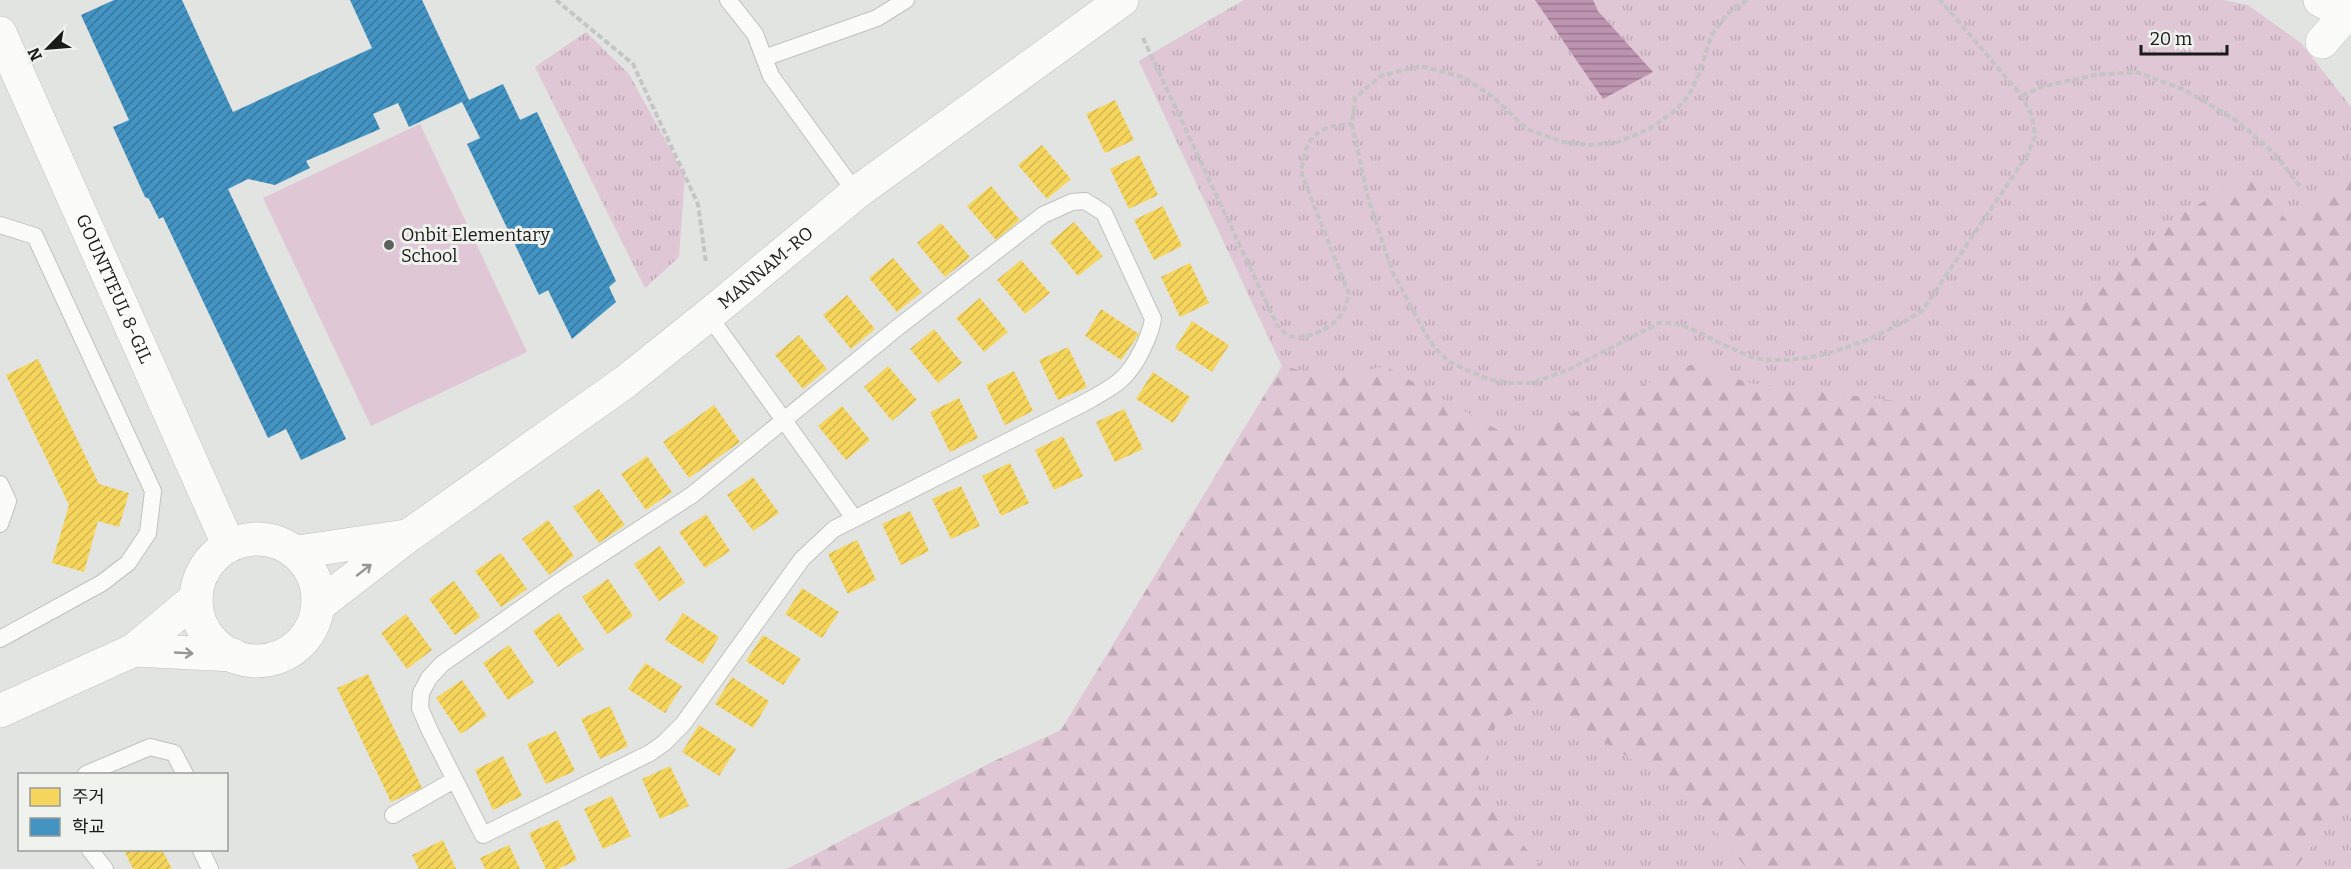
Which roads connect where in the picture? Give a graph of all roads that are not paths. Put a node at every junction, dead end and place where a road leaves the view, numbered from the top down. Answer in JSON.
{"nodes":[{"id":1,"x":728,"y":0,"type":"edge"},
{"id":2,"x":906,"y":0,"type":"edge"},
{"id":3,"x":1122,"y":0,"type":"edge"},
{"id":4,"x":2339,"y":8,"type":"edge"},
{"id":5,"x":0,"y":33,"type":"edge"},
{"id":6,"x":2322,"y":42,"type":"dead end"},
{"id":7,"x":764,"y":58,"type":"junction"},
{"id":8,"x":856,"y":193,"type":"junction"},
{"id":9,"x":1,"y":223,"type":"edge"},
{"id":10,"x":709,"y":316,"type":"junction"},
{"id":11,"x":784,"y":421,"type":"junction"},
{"id":12,"x":0,"y":484,"type":"edge"},
{"id":13,"x":854,"y":518,"type":"junction"},
{"id":14,"x":0,"y":524,"type":"edge"},
{"id":15,"x":408,"y":536,"type":"junction"},
{"id":16,"x":229,"y":546,"type":"junction"},
{"id":17,"x":298,"y":552,"type":"junction"},
{"id":18,"x":195,"y":599,"type":"junction"},
{"id":19,"x":320,"y":605,"type":"junction"},
{"id":20,"x":0,"y":639,"type":"edge"},
{"id":21,"x":134,"y":650,"type":"junction"},
{"id":22,"x":233,"y":656,"type":"junction"},
{"id":23,"x":0,"y":711,"type":"edge"},
{"id":24,"x":88,"y":773,"type":"edge"},
{"id":25,"x":184,"y":773,"type":"edge"},
{"id":26,"x":454,"y":780,"type":"junction"},
{"id":27,"x":393,"y":815,"type":"dead end"},
{"id":28,"x":92,"y":851,"type":"edge"},
{"id":29,"x":202,"y":851,"type":"edge"},
{"id":30,"x":105,"y":869,"type":"edge"},
{"id":31,"x":210,"y":869,"type":"edge"}],
"edges":[{"from":1,"to":7,"type":"lane"},
{"from":2,"to":7,"type":"lane"},
{"from":3,"to":8,"type":"street","name":"MANNAM-RO"},
{"from":4,"to":6,"type":"street"},
{"from":5,"to":16,"type":"street","name":"GOUNTTEUL 8-GIL"},
{"from":7,"to":8,"type":"lane"},
{"from":8,"to":10,"type":"street","name":"MANNAM-RO"},
{"from":9,"to":20,"type":"lane"},
{"from":10,"to":11,"type":"lane"},
{"from":10,"to":15,"type":"street","name":"MANNAM-RO"},
{"from":11,"to":13,"type":"lane"},
{"from":11,"to":13,"type":"lane"},
{"from":11,"to":26,"type":"lane"},
{"from":12,"to":14,"type":"lane"},
{"from":13,"to":26,"type":"lane"},
{"from":15,"to":17,"type":"street"},
{"from":19,"to":15,"type":"street","name":"MANNAM-RO","one_way":true},
{"from":16,"to":17,"type":"street"},
{"from":16,"to":18,"type":"street"},
{"from":17,"to":19,"type":"street"},
{"from":18,"to":21,"type":"street"},
{"from":18,"to":22,"type":"street"},
{"from":19,"to":22,"type":"street"},
{"from":21,"to":22,"type":"street","one_way":true},
{"from":21,"to":23,"type":"street"},
{"from":24,"to":25,"type":"lane"},
{"from":26,"to":27,"type":"lane"},
{"from":28,"to":30,"type":"lane"},
{"from":29,"to":31,"type":"lane"}]}
